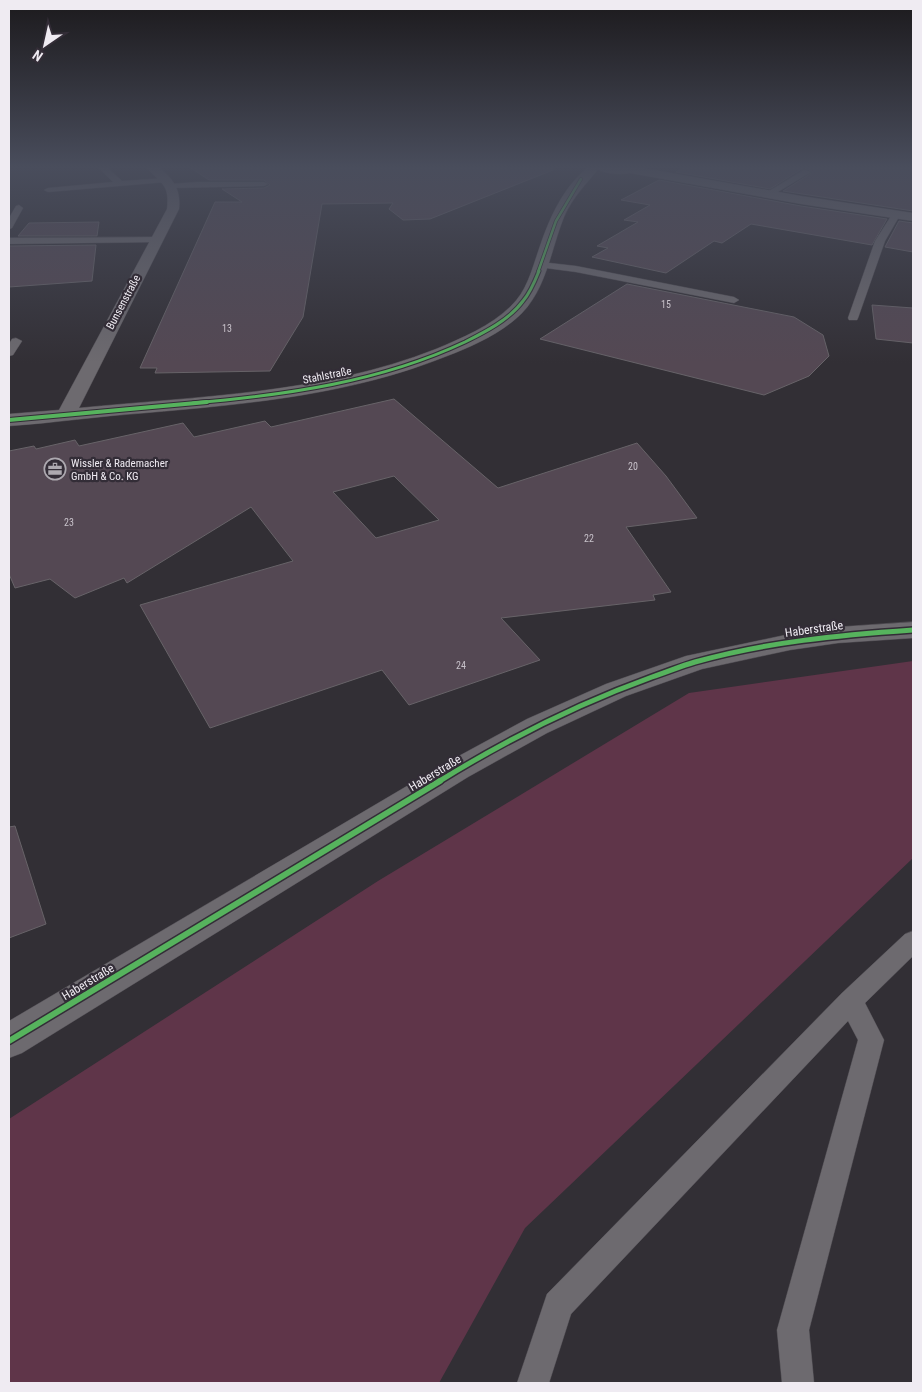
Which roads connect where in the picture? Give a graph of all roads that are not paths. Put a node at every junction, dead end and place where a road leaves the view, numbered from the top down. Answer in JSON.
{"nodes":[{"id":1,"x":161,"y":233,"type":"edge"},
{"id":2,"x":553,"y":233,"type":"edge"},
{"id":3,"x":885,"y":233,"type":"edge"},
{"id":4,"x":9,"y":240,"type":"edge"},
{"id":5,"x":157,"y":240,"type":"junction"},
{"id":6,"x":546,"y":258,"type":"junction"},
{"id":7,"x":606,"y":264,"type":"dead end"},
{"id":8,"x":683,"y":280,"type":"dead end"},
{"id":9,"x":734,"y":300,"type":"dead end"},
{"id":10,"x":853,"y":318,"type":"dead end"},
{"id":11,"x":16,"y":341,"type":"dead end"},
{"id":12,"x":9,"y":353,"type":"edge"},
{"id":13,"x":66,"y":415,"type":"junction"},
{"id":14,"x":9,"y":420,"type":"edge"},
{"id":15,"x":913,"y":630,"type":"edge"},
{"id":16,"x":913,"y":941,"type":"edge"},
{"id":17,"x":851,"y":1001,"type":"junction"},
{"id":18,"x":9,"y":1041,"type":"edge"},
{"id":19,"x":533,"y":1383,"type":"edge"},
{"id":20,"x":798,"y":1383,"type":"edge"}],
"edges":[{"from":1,"to":5,"type":"street","name":"Bunsenstraße"},
{"from":2,"to":6,"type":"street","name":"Stahlstraße"},
{"from":3,"to":10,"type":"lane"},
{"from":4,"to":5,"type":"lane"},
{"from":5,"to":13,"type":"street","name":"Bunsenstraße"},
{"from":6,"to":9,"type":"lane"},
{"from":6,"to":13,"type":"street","name":"Stahlstraße"},
{"from":7,"to":8,"type":"lane"},
{"from":11,"to":12,"type":"lane"},
{"from":13,"to":14,"type":"street","name":"Stahlstraße"},
{"from":15,"to":18,"type":"street","name":"Haberstraße"},
{"from":16,"to":17,"type":"lane"},
{"from":17,"to":19,"type":"lane"},
{"from":17,"to":20,"type":"lane"}]}
